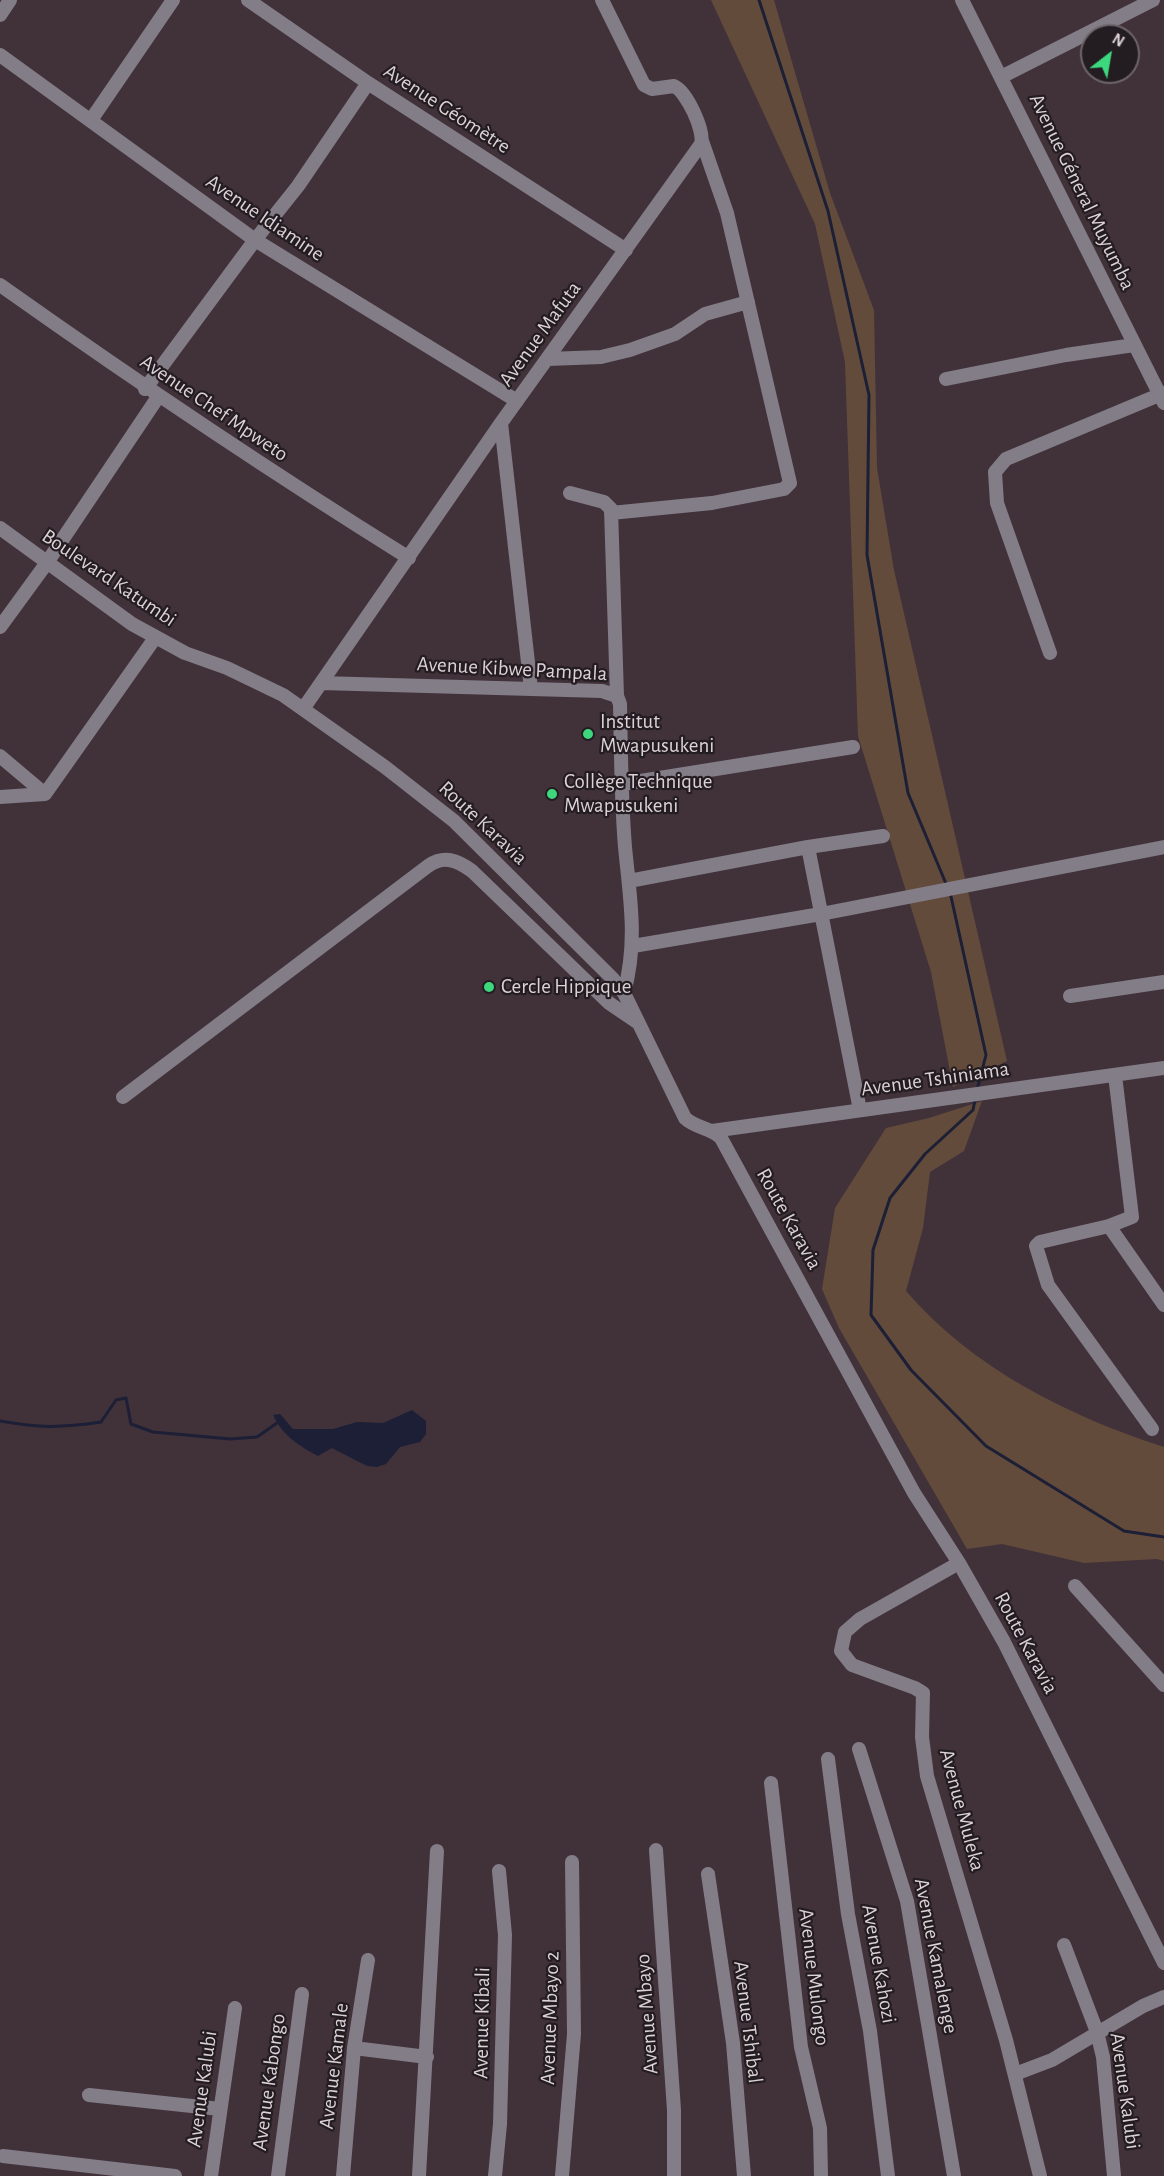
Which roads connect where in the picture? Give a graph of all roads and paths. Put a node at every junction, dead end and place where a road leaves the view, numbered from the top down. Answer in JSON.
{"nodes":[{"id":1,"x":10,"y":0,"type":"edge"},
{"id":2,"x":173,"y":0,"type":"edge"},
{"id":3,"x":248,"y":0,"type":"edge"},
{"id":4,"x":602,"y":0,"type":"edge"},
{"id":5,"x":1153,"y":0,"type":"edge"},
{"id":6,"x":967,"y":2,"type":"edge"},
{"id":7,"x":0,"y":15,"type":"edge"},
{"id":8,"x":0,"y":55,"type":"edge"},
{"id":9,"x":1001,"y":77,"type":"junction"},
{"id":10,"x":368,"y":83,"type":"junction"},
{"id":11,"x":92,"y":120,"type":"junction"},
{"id":12,"x":702,"y":141,"type":"junction"},
{"id":13,"x":255,"y":240,"type":"junction"},
{"id":14,"x":626,"y":250,"type":"junction"},
{"id":15,"x":0,"y":285,"type":"edge"},
{"id":16,"x":748,"y":302,"type":"junction"},
{"id":17,"x":1134,"y":345,"type":"junction"},
{"id":18,"x":548,"y":359,"type":"junction"},
{"id":19,"x":945,"y":379,"type":"dead end"},
{"id":20,"x":145,"y":389,"type":"junction"},
{"id":21,"x":158,"y":397,"type":"junction"},
{"id":22,"x":1163,"y":397,"type":"edge"},
{"id":23,"x":517,"y":402,"type":"junction"},
{"id":24,"x":501,"y":423,"type":"junction"},
{"id":25,"x":570,"y":493,"type":"dead end"},
{"id":26,"x":611,"y":513,"type":"junction"},
{"id":27,"x":0,"y":528,"type":"edge"},
{"id":28,"x":409,"y":558,"type":"junction"},
{"id":29,"x":46,"y":564,"type":"junction"},
{"id":30,"x":0,"y":627,"type":"edge"},
{"id":31,"x":155,"y":638,"type":"junction"},
{"id":32,"x":1050,"y":653,"type":"dead end"},
{"id":33,"x":197,"y":657,"type":"joint"},
{"id":34,"x":321,"y":683,"type":"junction"},
{"id":35,"x":531,"y":689,"type":"junction"},
{"id":36,"x":617,"y":696,"type":"junction"},
{"id":37,"x":303,"y":709,"type":"junction"},
{"id":38,"x":853,"y":747,"type":"dead end"},
{"id":39,"x":0,"y":756,"type":"edge"},
{"id":40,"x":622,"y":784,"type":"junction"},
{"id":41,"x":45,"y":794,"type":"junction"},
{"id":42,"x":0,"y":797,"type":"edge"},
{"id":43,"x":883,"y":836,"type":"dead end"},
{"id":44,"x":808,"y":847,"type":"junction"},
{"id":45,"x":1164,"y":847,"type":"edge"},
{"id":46,"x":629,"y":880,"type":"junction"},
{"id":47,"x":821,"y":914,"type":"junction"},
{"id":48,"x":633,"y":946,"type":"junction"},
{"id":49,"x":1164,"y":982,"type":"edge"},
{"id":50,"x":624,"y":993,"type":"junction"},
{"id":51,"x":1070,"y":996,"type":"dead end"},
{"id":52,"x":638,"y":1022,"type":"junction"},
{"id":53,"x":1164,"y":1068,"type":"edge"},
{"id":54,"x":1115,"y":1075,"type":"junction"},
{"id":55,"x":123,"y":1097,"type":"dead end"},
{"id":56,"x":860,"y":1110,"type":"junction"},
{"id":57,"x":734,"y":1128,"type":"junction"},
{"id":58,"x":712,"y":1131,"type":"junction"},
{"id":59,"x":726,"y":1149,"type":"junction"},
{"id":60,"x":1109,"y":1226,"type":"junction"},
{"id":61,"x":1164,"y":1305,"type":"edge"},
{"id":62,"x":1152,"y":1429,"type":"dead end"},
{"id":63,"x":959,"y":1563,"type":"junction"},
{"id":64,"x":1075,"y":1586,"type":"dead end"},
{"id":65,"x":1164,"y":1685,"type":"edge"},
{"id":66,"x":859,"y":1749,"type":"dead end"},
{"id":67,"x":828,"y":1759,"type":"dead end"},
{"id":68,"x":771,"y":1783,"type":"dead end"},
{"id":69,"x":656,"y":1850,"type":"dead end"},
{"id":70,"x":437,"y":1851,"type":"dead end"},
{"id":71,"x":572,"y":1862,"type":"dead end"},
{"id":72,"x":499,"y":1870,"type":"dead end"},
{"id":73,"x":708,"y":1874,"type":"dead end"},
{"id":74,"x":1064,"y":1945,"type":"dead end"},
{"id":75,"x":1161,"y":1948,"type":"edge"},
{"id":76,"x":368,"y":1960,"type":"dead end"},
{"id":77,"x":1164,"y":1963,"type":"edge"},
{"id":78,"x":302,"y":1994,"type":"dead end"},
{"id":79,"x":1164,"y":1997,"type":"edge"},
{"id":80,"x":235,"y":2008,"type":"dead end"},
{"id":81,"x":1097,"y":2032,"type":"junction"},
{"id":82,"x":354,"y":2048,"type":"junction"},
{"id":83,"x":427,"y":2057,"type":"junction"},
{"id":84,"x":1015,"y":2074,"type":"junction"},
{"id":85,"x":89,"y":2095,"type":"dead end"},
{"id":86,"x":220,"y":2109,"type":"junction"},
{"id":87,"x":3,"y":2156,"type":"dead end"},
{"id":88,"x":36,"y":2161,"type":"junction"},
{"id":89,"x":33,"y":2176,"type":"edge"},
{"id":90,"x":175,"y":2176,"type":"edge"},
{"id":91,"x":211,"y":2176,"type":"edge"},
{"id":92,"x":278,"y":2176,"type":"edge"},
{"id":93,"x":343,"y":2176,"type":"edge"},
{"id":94,"x":419,"y":2176,"type":"edge"},
{"id":95,"x":495,"y":2176,"type":"edge"},
{"id":96,"x":562,"y":2176,"type":"edge"},
{"id":97,"x":674,"y":2176,"type":"edge"},
{"id":98,"x":744,"y":2176,"type":"edge"},
{"id":99,"x":821,"y":2176,"type":"edge"},
{"id":100,"x":888,"y":2176,"type":"edge"},
{"id":101,"x":954,"y":2176,"type":"edge"},
{"id":102,"x":1040,"y":2176,"type":"edge"},
{"id":103,"x":1114,"y":2176,"type":"edge"}],
"edges":[{"from":1,"to":7,"type":"street"},
{"from":2,"to":11,"type":"street"},
{"from":3,"to":10,"type":"street","name":"Avenue Géomètre"},
{"from":4,"to":12,"type":"street"},
{"from":5,"to":9,"type":"street"},
{"from":6,"to":9,"type":"street","name":"Avenue Géneral Muyumba"},
{"from":8,"to":11,"type":"street","name":"Avenue Idiamine"},
{"from":9,"to":17,"type":"street","name":"Avenue Géneral Muyumba"},
{"from":10,"to":13,"type":"street"},
{"from":10,"to":14,"type":"street","name":"Avenue Géomètre"},
{"from":11,"to":13,"type":"street","name":"Avenue Idiamine"},
{"from":12,"to":14,"type":"street","name":"Avenue Mafuta"},
{"from":12,"to":16,"type":"street"},
{"from":13,"to":20,"type":"street"},
{"from":13,"to":23,"type":"street","name":"Avenue Idiamine"},
{"from":14,"to":18,"type":"street","name":"Avenue Mafuta"},
{"from":15,"to":20,"type":"street","name":"Avenue Chef Mpweto"},
{"from":16,"to":18,"type":"street"},
{"from":16,"to":26,"type":"street"},
{"from":17,"to":19,"type":"street"},
{"from":17,"to":22,"type":"street","name":"Avenue Géneral Muyumba"},
{"from":18,"to":23,"type":"street","name":"Avenue Mafuta"},
{"from":20,"to":21,"type":"street","name":"Avenue Chef Mpweto"},
{"from":21,"to":28,"type":"street","name":"Avenue Chef Mpweto"},
{"from":21,"to":29,"type":"street"},
{"from":22,"to":32,"type":"street"},
{"from":23,"to":24,"type":"street","name":"Avenue Mafuta"},
{"from":24,"to":28,"type":"street","name":"Avenue Mafuta"},
{"from":24,"to":35,"type":"street"},
{"from":25,"to":26,"type":"street"},
{"from":26,"to":36,"type":"street"},
{"from":27,"to":29,"type":"street","name":"Boulevard Katumbi"},
{"from":28,"to":34,"type":"street","name":"Avenue Mafuta"},
{"from":29,"to":30,"type":"street"},
{"from":29,"to":31,"type":"street","name":"Boulevard Katumbi"},
{"from":31,"to":33,"type":"street","name":"Boulevard Katumbi"},
{"from":31,"to":41,"type":"street"},
{"from":33,"to":37,"type":"street","name":"Route Karavia"},
{"from":34,"to":35,"type":"street","name":"Avenue Kibwe Pampala"},
{"from":34,"to":37,"type":"street","name":"Avenue Mafuta"},
{"from":35,"to":36,"type":"street","name":"Avenue Kibwe Pampala"},
{"from":36,"to":40,"type":"street","name":"Avenue Kibwe Pampala"},
{"from":37,"to":50,"type":"street","name":"Route Karavia"},
{"from":38,"to":40,"type":"street"},
{"from":39,"to":41,"type":"street"},
{"from":40,"to":46,"type":"street","name":"Avenue Kibwe Pampala"},
{"from":41,"to":42,"type":"street"},
{"from":43,"to":44,"type":"street"},
{"from":44,"to":46,"type":"street"},
{"from":44,"to":47,"type":"street"},
{"from":45,"to":47,"type":"street"},
{"from":46,"to":48,"type":"street","name":"Avenue Kibwe Pampala"},
{"from":47,"to":48,"type":"street"},
{"from":47,"to":56,"type":"street"},
{"from":48,"to":50,"type":"street","name":"Avenue Kibwe Pampala"},
{"from":49,"to":51,"type":"street"},
{"from":50,"to":52,"type":"street","name":"Route Karavia"},
{"from":52,"to":55,"type":"street"},
{"from":52,"to":58,"type":"street","name":"Route Karavia"},
{"from":53,"to":54,"type":"street","name":"Avenue Tshiniama"},
{"from":54,"to":56,"type":"street","name":"Avenue Tshiniama"},
{"from":54,"to":60,"type":"street"},
{"from":56,"to":57,"type":"street","name":"Avenue Tshiniama"},
{"from":57,"to":58,"type":"street","name":"Avenue Tshiniama"},
{"from":57,"to":59,"type":"street"},
{"from":58,"to":59,"type":"street","name":"Route Karavia"},
{"from":59,"to":63,"type":"street","name":"Route Karavia"},
{"from":60,"to":61,"type":"street"},
{"from":60,"to":62,"type":"street"},
{"from":63,"to":75,"type":"street","name":"Route Karavia"},
{"from":63,"to":84,"type":"street","name":"Avenue Muleka"},
{"from":64,"to":65,"type":"street"},
{"from":66,"to":101,"type":"street","name":"Avenue Kamalenge"},
{"from":67,"to":100,"type":"street","name":"Avenue Kahozi"},
{"from":68,"to":99,"type":"street","name":"Avenue Mulongo"},
{"from":69,"to":97,"type":"street","name":"Avenue Mbayo"},
{"from":70,"to":83,"type":"street"},
{"from":71,"to":96,"type":"street","name":"Avenue Mbayo 2"},
{"from":72,"to":95,"type":"street","name":"Avenue Kibali"},
{"from":73,"to":98,"type":"street","name":"Avenue Tshibal"},
{"from":74,"to":81,"type":"street","name":"Avenue Kalubi"},
{"from":75,"to":77,"type":"street","name":"Route Karavia"},
{"from":76,"to":82,"type":"street","name":"Avenue Kamale"},
{"from":78,"to":92,"type":"street","name":"Avenue Kabongo"},
{"from":79,"to":81,"type":"street"},
{"from":80,"to":86,"type":"street","name":"Avenue Kalubi"},
{"from":81,"to":84,"type":"street"},
{"from":81,"to":103,"type":"street","name":"Avenue Kalubi"},
{"from":82,"to":83,"type":"street"},
{"from":82,"to":93,"type":"street","name":"Avenue Kamale"},
{"from":83,"to":94,"type":"street"},
{"from":84,"to":102,"type":"street","name":"Avenue Muleka"},
{"from":85,"to":86,"type":"street"},
{"from":86,"to":91,"type":"street","name":"Avenue Kalubi"},
{"from":87,"to":88,"type":"street"},
{"from":88,"to":89,"type":"street"},
{"from":88,"to":90,"type":"street"}]}
